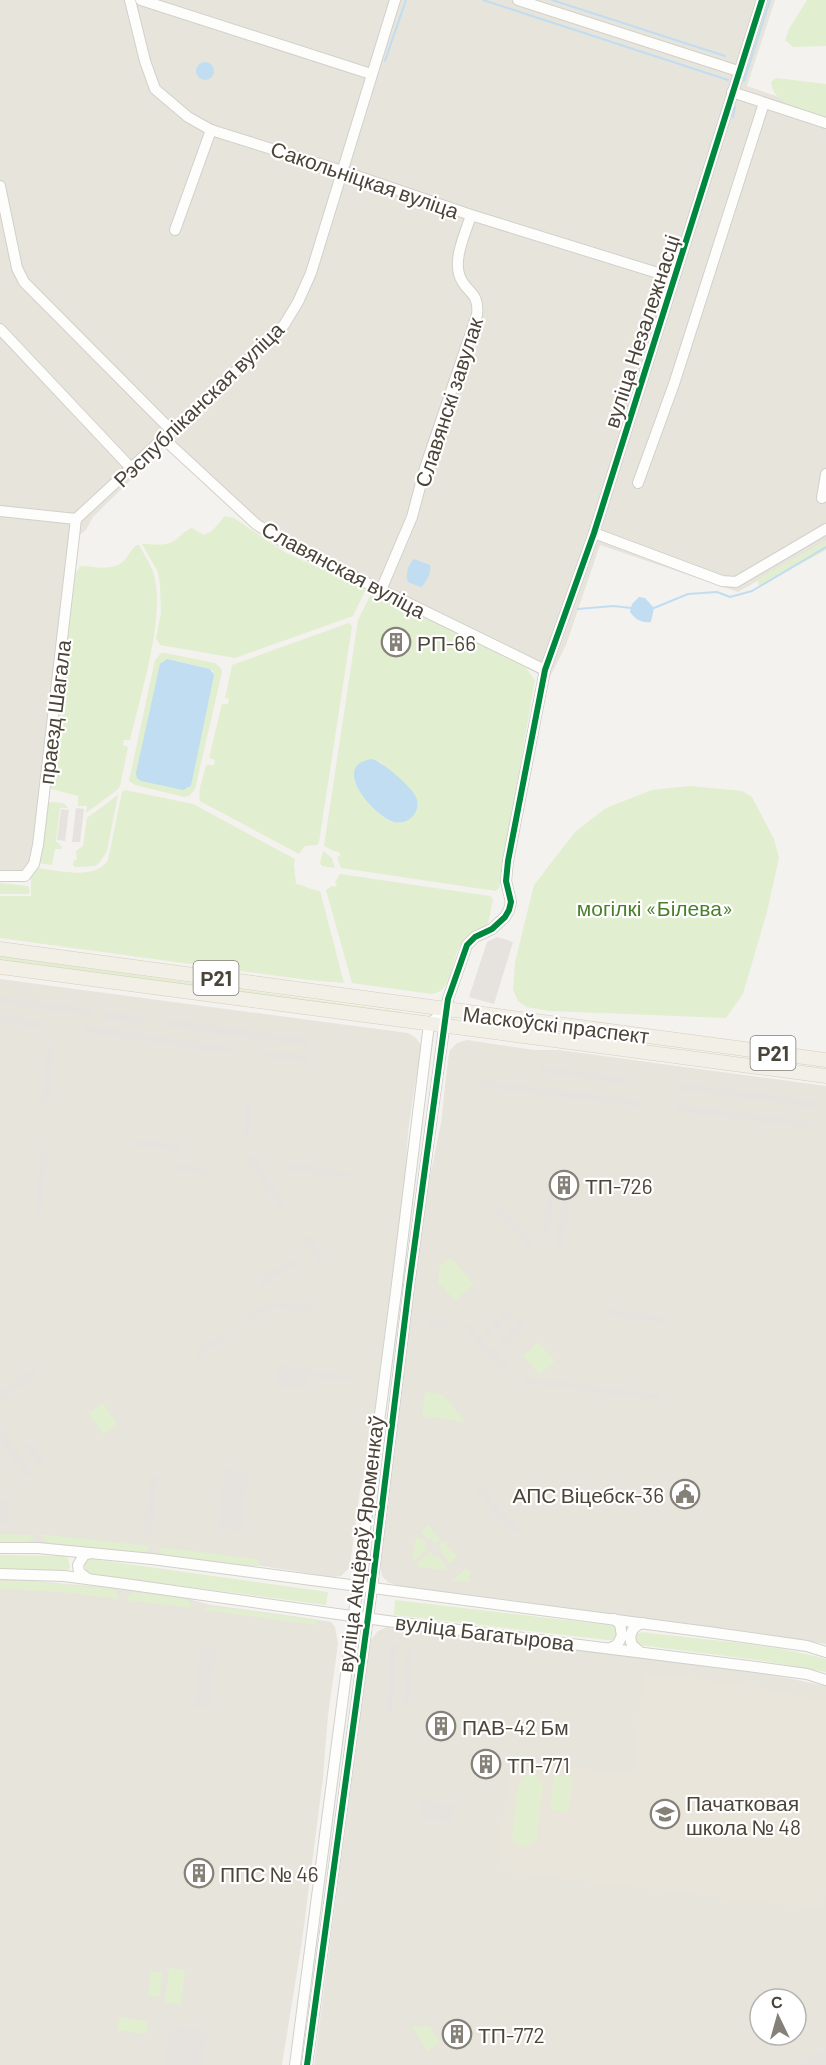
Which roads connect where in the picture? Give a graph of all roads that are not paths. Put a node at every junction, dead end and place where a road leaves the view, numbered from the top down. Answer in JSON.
{"nodes":[{"id":1,"x":130,"y":0,"type":"edge"},
{"id":2,"x":141,"y":0,"type":"edge"},
{"id":3,"x":395,"y":0,"type":"edge"},
{"id":4,"x":518,"y":0,"type":"edge"},
{"id":5,"x":762,"y":0,"type":"edge"},
{"id":6,"x":738,"y":71,"type":"junction"},
{"id":7,"x":371,"y":74,"type":"junction"},
{"id":8,"x":732,"y":92,"type":"junction"},
{"id":9,"x":764,"y":103,"type":"junction"},
{"id":10,"x":826,"y":123,"type":"edge"},
{"id":11,"x":211,"y":130,"type":"junction"},
{"id":12,"x":342,"y":171,"type":"junction"},
{"id":13,"x":0,"y":186,"type":"edge"},
{"id":14,"x":471,"y":214,"type":"junction"},
{"id":15,"x":175,"y":230,"type":"dead end"},
{"id":16,"x":674,"y":278,"type":"junction"},
{"id":17,"x":0,"y":329,"type":"edge"},
{"id":18,"x":172,"y":431,"type":"junction"},
{"id":19,"x":164,"y":439,"type":"junction"},
{"id":20,"x":131,"y":468,"type":"junction"},
{"id":21,"x":826,"y":474,"type":"edge"},
{"id":22,"x":638,"y":483,"type":"dead end"},
{"id":23,"x":822,"y":498,"type":"dead end"},
{"id":24,"x":0,"y":511,"type":"edge"},
{"id":25,"x":76,"y":519,"type":"junction"},
{"id":26,"x":826,"y":529,"type":"edge"},
{"id":27,"x":594,"y":533,"type":"junction"},
{"id":28,"x":381,"y":590,"type":"junction"},
{"id":29,"x":545,"y":670,"type":"junction"},
{"id":30,"x":0,"y":876,"type":"edge"},
{"id":31,"x":0,"y":949,"type":"edge"},
{"id":32,"x":0,"y":967,"type":"edge"},
{"id":33,"x":447,"y":1010,"type":"junction"},
{"id":34,"x":429,"y":1024,"type":"junction"},
{"id":35,"x":444,"y":1026,"type":"junction"},
{"id":36,"x":811,"y":1058,"type":"junction"},
{"id":37,"x":826,"y":1060,"type":"edge"},
{"id":38,"x":809,"y":1074,"type":"junction"},
{"id":39,"x":826,"y":1076,"type":"edge"},
{"id":40,"x":408,"y":1191,"type":"junction"},
{"id":41,"x":421,"y":1194,"type":"junction"},
{"id":42,"x":397,"y":1284,"type":"junction"},
{"id":43,"x":409,"y":1286,"type":"junction"},
{"id":44,"x":391,"y":1325,"type":"junction"},
{"id":45,"x":404,"y":1327,"type":"junction"},
{"id":46,"x":383,"y":1388,"type":"junction"},
{"id":47,"x":396,"y":1390,"type":"junction"},
{"id":48,"x":0,"y":1548,"type":"edge"},
{"id":49,"x":65,"y":1550,"type":"junction"},
{"id":50,"x":91,"y":1553,"type":"junction"},
{"id":51,"x":0,"y":1574,"type":"edge"},
{"id":52,"x":64,"y":1576,"type":"junction"},
{"id":53,"x":88,"y":1579,"type":"junction"},
{"id":54,"x":356,"y":1586,"type":"junction"},
{"id":55,"x":372,"y":1588,"type":"junction"},
{"id":56,"x":352,"y":1616,"type":"junction"},
{"id":57,"x":368,"y":1618,"type":"junction"},
{"id":58,"x":614,"y":1619,"type":"junction"},
{"id":59,"x":644,"y":1623,"type":"junction"},
{"id":60,"x":610,"y":1648,"type":"junction"},
{"id":61,"x":640,"y":1652,"type":"junction"},
{"id":62,"x":826,"y":1652,"type":"edge"},
{"id":63,"x":826,"y":1680,"type":"edge"},
{"id":64,"x":338,"y":1731,"type":"junction"},
{"id":65,"x":352,"y":1733,"type":"junction"},
{"id":66,"x":333,"y":1765,"type":"junction"},
{"id":67,"x":347,"y":1767,"type":"junction"},
{"id":68,"x":320,"y":1869,"type":"junction"},
{"id":69,"x":333,"y":1871,"type":"junction"},
{"id":70,"x":315,"y":1906,"type":"junction"},
{"id":71,"x":328,"y":1907,"type":"junction"},
{"id":72,"x":303,"y":1999,"type":"junction"},
{"id":73,"x":316,"y":2001,"type":"junction"},
{"id":74,"x":295,"y":2065,"type":"edge"},
{"id":75,"x":307,"y":2065,"type":"edge"}],
"edges":[{"from":1,"to":11,"type":"street","name":"Сакольніцкая вуліца"},
{"from":2,"to":7,"type":"street"},
{"from":3,"to":7,"type":"street","name":"Рэспубліканская вуліца"},
{"from":4,"to":6,"type":"street"},
{"from":5,"to":6,"type":"street","name":"вуліца Незалежнасці"},
{"from":6,"to":8,"type":"street","name":"вуліца Незалежнасці"},
{"from":7,"to":12,"type":"street","name":"Рэспубліканская вуліца"},
{"from":8,"to":9,"type":"street"},
{"from":8,"to":16,"type":"street","name":"вуліца Незалежнасці"},
{"from":9,"to":10,"type":"street"},
{"from":9,"to":22,"type":"street"},
{"from":11,"to":12,"type":"street","name":"Сакольніцкая вуліца"},
{"from":11,"to":15,"type":"street"},
{"from":12,"to":14,"type":"street","name":"Сакольніцкая вуліца"},
{"from":12,"to":18,"type":"street","name":"Рэспубліканская вуліца"},
{"from":13,"to":18,"type":"street"},
{"from":14,"to":16,"type":"street","name":"Сакольніцкая вуліца"},
{"from":14,"to":28,"type":"street","name":"Славянскі завулак"},
{"from":16,"to":27,"type":"street","name":"вуліца Незалежнасці"},
{"from":17,"to":20,"type":"street"},
{"from":18,"to":19,"type":"street","name":"Рэспубліканская вуліца"},
{"from":19,"to":20,"type":"street","name":"Рэспубліканская вуліца"},
{"from":19,"to":28,"type":"street","name":"Славянская вуліца"},
{"from":20,"to":25,"type":"street","name":"Рэспубліканская вуліца"},
{"from":21,"to":23,"type":"street"},
{"from":24,"to":25,"type":"street"},
{"from":25,"to":30,"type":"street","name":"праезд Шагала"},
{"from":26,"to":27,"type":"street"},
{"from":27,"to":29,"type":"street","name":"вуліца Незалежнасці"},
{"from":28,"to":29,"type":"street","name":"Славянская вуліца"},
{"from":29,"to":33,"type":"street","name":"вуліца Незалежнасці"},
{"from":31,"to":33,"type":"main road","name":"Маскоўскі праспект","number":"Р21"},
{"from":32,"to":34,"type":"main road","name":"Маскоўскі праспект","number":"Р21"},
{"from":33,"to":34,"type":"street"},
{"from":33,"to":35,"type":"street","name":"вуліца Акцёраў Яроменкаў"},
{"from":33,"to":36,"type":"main road","name":"Маскоўскі праспект","number":"Р21"},
{"from":34,"to":35,"type":"main road","name":"Маскоўскі праспект","number":"Р21"},
{"from":34,"to":40,"type":"street","name":"вуліца Акцёраў Яроменкаў"},
{"from":35,"to":38,"type":"main road","name":"Маскоўскі праспект","number":"Р21"},
{"from":35,"to":41,"type":"street","name":"вуліца Акцёраў Яроменкаў"},
{"from":36,"to":37,"type":"main road","name":"Маскоўскі праспект","number":"Р21"},
{"from":36,"to":38,"type":"main road"},
{"from":38,"to":39,"type":"main road","name":"Маскоўскі праспект","number":"Р21"},
{"from":40,"to":41,"type":"street"},
{"from":40,"to":42,"type":"street","name":"вуліца Акцёраў Яроменкаў"},
{"from":41,"to":43,"type":"street","name":"вуліца Акцёраў Яроменкаў"},
{"from":42,"to":43,"type":"street"},
{"from":42,"to":44,"type":"street","name":"вуліца Акцёраў Яроменкаў"},
{"from":43,"to":45,"type":"street","name":"вуліца Акцёраў Яроменкаў"},
{"from":44,"to":45,"type":"street"},
{"from":44,"to":46,"type":"street","name":"вуліца Акцёраў Яроменкаў"},
{"from":45,"to":47,"type":"street","name":"вуліца Акцёраў Яроменкаў"},
{"from":46,"to":47,"type":"street"},
{"from":46,"to":54,"type":"street","name":"вуліца Акцёраў Яроменкаў"},
{"from":47,"to":55,"type":"street","name":"вуліца Акцёраў Яроменкаў"},
{"from":48,"to":49,"type":"street","name":"вуліца Багатырова"},
{"from":49,"to":50,"type":"street","name":"вуліца Багатырова"},
{"from":49,"to":52,"type":"street"},
{"from":50,"to":53,"type":"street"},
{"from":50,"to":54,"type":"street","name":"вуліца Багатырова"},
{"from":51,"to":52,"type":"street","name":"вуліца Багатырова"},
{"from":52,"to":53,"type":"street","name":"вуліца Багатырова"},
{"from":53,"to":56,"type":"street","name":"вуліца Багатырова"},
{"from":54,"to":55,"type":"street","name":"вуліца Багатырова"},
{"from":54,"to":56,"type":"street","name":"вуліца Акцёраў Яроменкаў"},
{"from":55,"to":57,"type":"street","name":"вуліца Акцёраў Яроменкаў"},
{"from":55,"to":58,"type":"street","name":"вуліца Багатырова"},
{"from":56,"to":57,"type":"street","name":"вуліца Багатырова"},
{"from":56,"to":64,"type":"street","name":"вуліца Акцёраў Яроменкаў"},
{"from":57,"to":60,"type":"street","name":"вуліца Багатырова"},
{"from":57,"to":65,"type":"street","name":"вуліца Акцёраў Яроменкаў"},
{"from":58,"to":59,"type":"street","name":"вуліца Багатырова"},
{"from":58,"to":60,"type":"street"},
{"from":59,"to":61,"type":"street"},
{"from":59,"to":62,"type":"street","name":"вуліца Багатырова"},
{"from":60,"to":61,"type":"street","name":"вуліца Багатырова"},
{"from":61,"to":63,"type":"street","name":"вуліца Багатырова"},
{"from":64,"to":65,"type":"street"},
{"from":64,"to":66,"type":"street","name":"вуліца Акцёраў Яроменкаў"},
{"from":65,"to":67,"type":"street","name":"вуліца Акцёраў Яроменкаў"},
{"from":66,"to":67,"type":"street"},
{"from":66,"to":68,"type":"street","name":"вуліца Акцёраў Яроменкаў"},
{"from":67,"to":69,"type":"street","name":"вуліца Акцёраў Яроменкаў"},
{"from":68,"to":69,"type":"street"},
{"from":68,"to":70,"type":"street","name":"вуліца Акцёраў Яроменкаў"},
{"from":69,"to":71,"type":"street","name":"вуліца Акцёраў Яроменкаў"},
{"from":70,"to":71,"type":"street"},
{"from":70,"to":72,"type":"street","name":"вуліца Акцёраў Яроменкаў"},
{"from":71,"to":73,"type":"street","name":"вуліца Акцёраў Яроменкаў"},
{"from":72,"to":73,"type":"street"},
{"from":72,"to":74,"type":"street","name":"вуліца Акцёраў Яроменкаў"},
{"from":73,"to":75,"type":"street","name":"вуліца Акцёраў Яроменкаў"}]}
